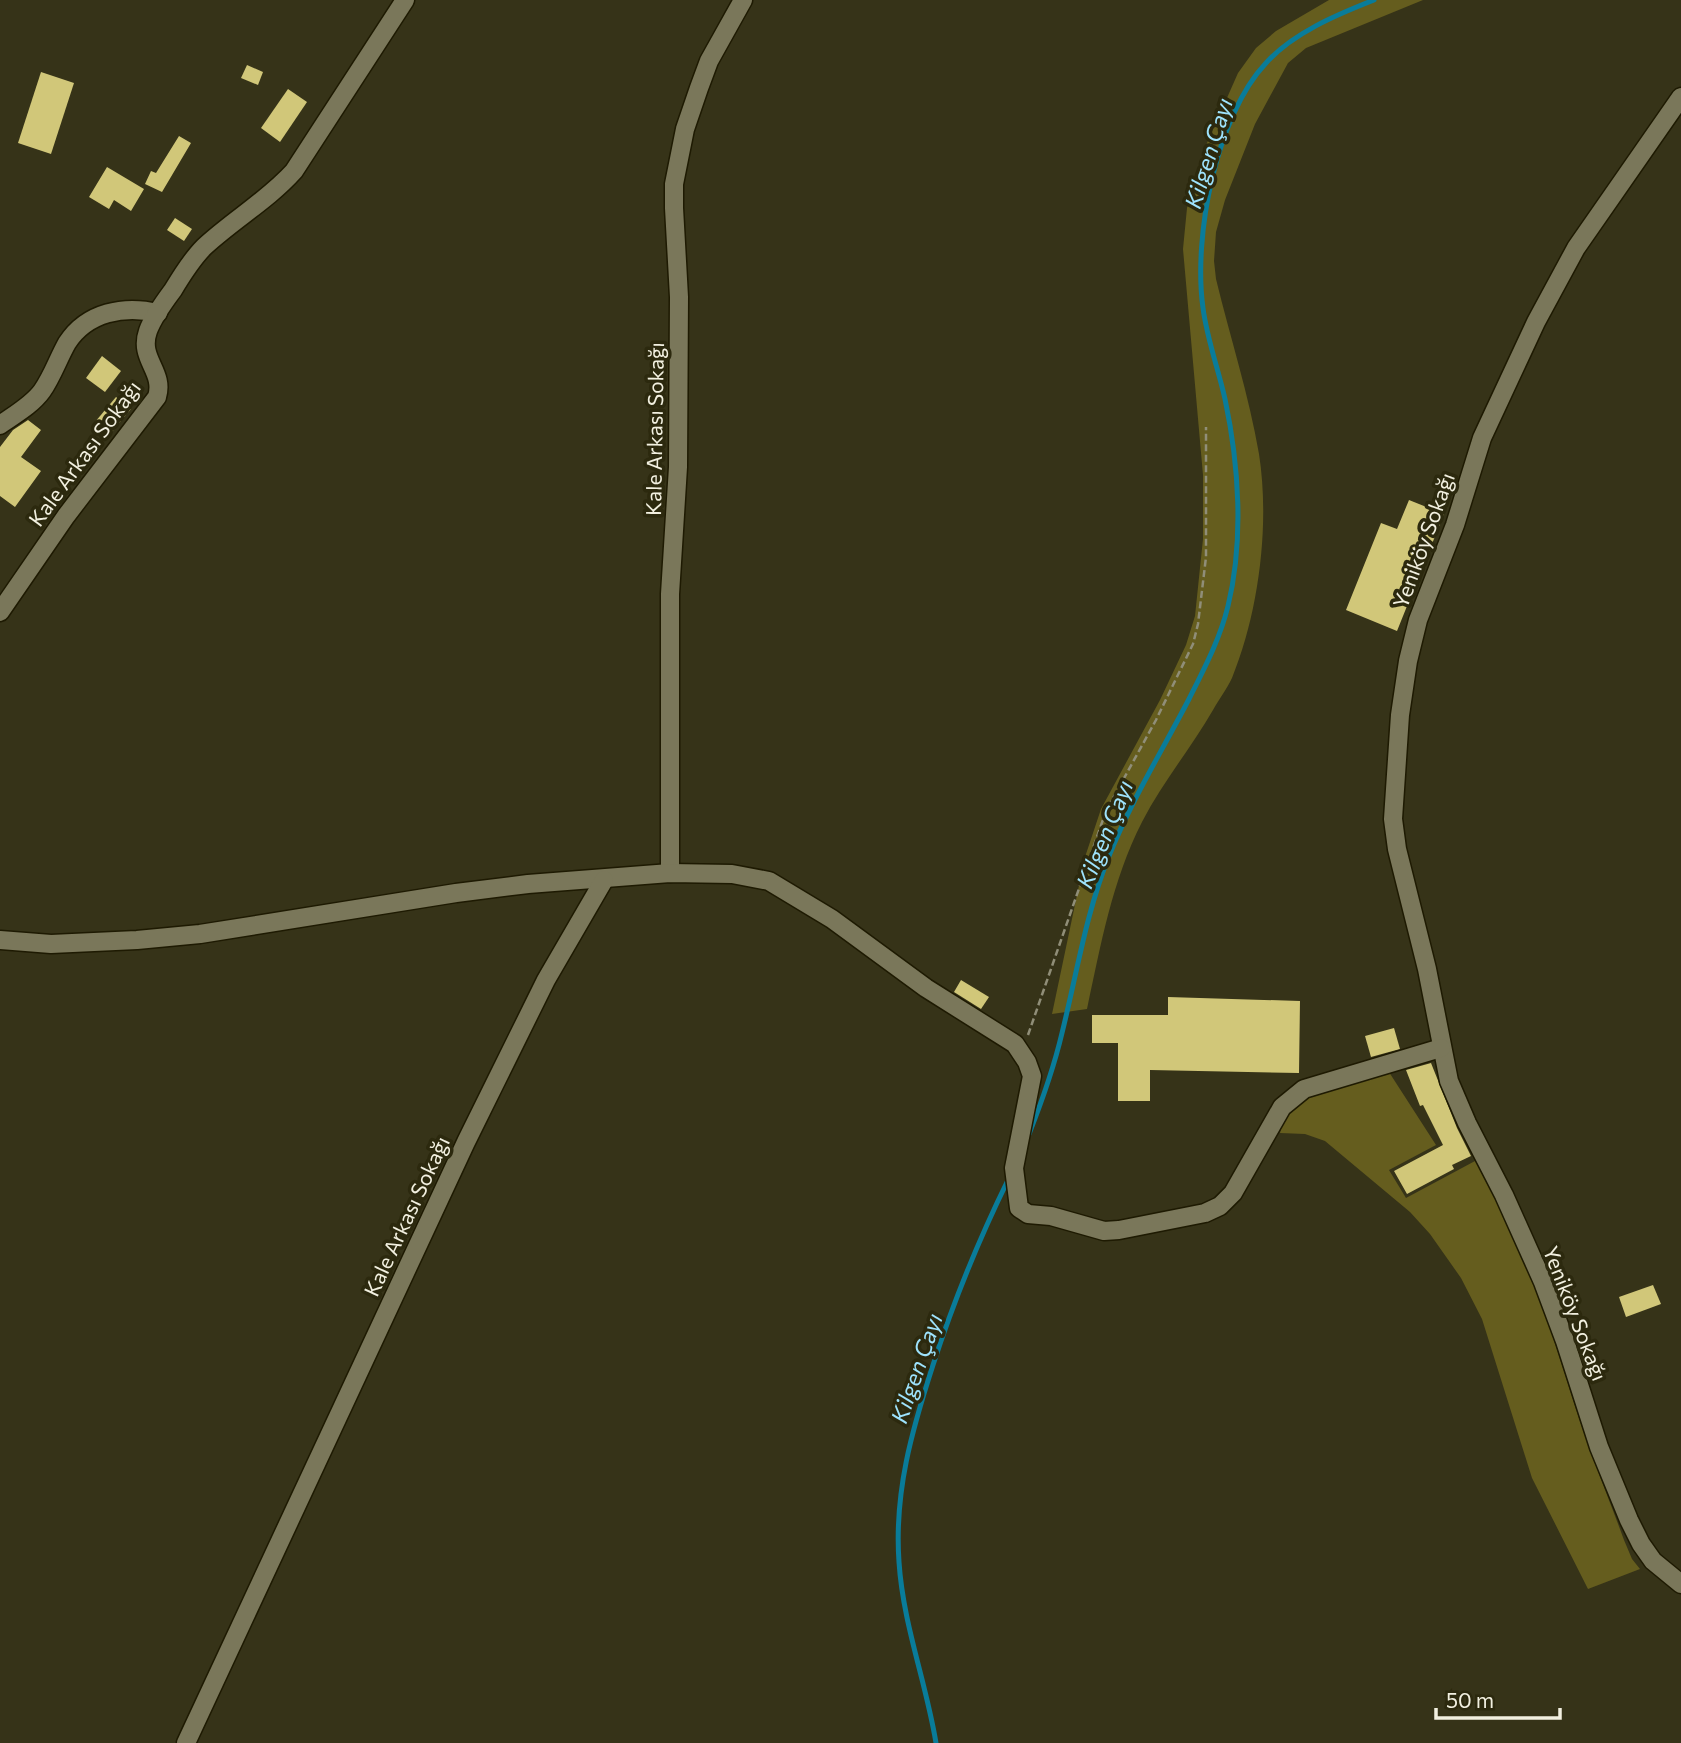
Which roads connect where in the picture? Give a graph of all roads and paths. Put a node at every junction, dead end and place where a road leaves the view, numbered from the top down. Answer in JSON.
{"nodes":[{"id":1,"x":405,"y":0,"type":"edge"},
{"id":2,"x":743,"y":0,"type":"edge"},
{"id":3,"x":1681,"y":97,"type":"edge"},
{"id":4,"x":158,"y":313,"type":"junction"},
{"id":5,"x":0,"y":425,"type":"edge"},
{"id":6,"x":1206,"y":427,"type":"dead end"},
{"id":7,"x":0,"y":612,"type":"edge"},
{"id":8,"x":670,"y":873,"type":"junction"},
{"id":9,"x":604,"y":880,"type":"junction"},
{"id":10,"x":0,"y":940,"type":"edge"},
{"id":11,"x":1441,"y":1048,"type":"junction"},
{"id":12,"x":1022,"y":1052,"type":"junction"},
{"id":13,"x":1681,"y":1584,"type":"edge"},
{"id":14,"x":186,"y":1743,"type":"edge"}],
"edges":[{"from":1,"to":4,"type":"street","name":"Kale Arkası Sokağı"},
{"from":2,"to":8,"type":"street","name":"Kale Arkası Sokağı"},
{"from":3,"to":11,"type":"street","name":"Yeniköy Sokağı"},
{"from":4,"to":5,"type":"street"},
{"from":4,"to":7,"type":"street","name":"Kale Arkası Sokağı"},
{"from":6,"to":12,"type":"path"},
{"from":8,"to":9,"type":"street"},
{"from":8,"to":12,"type":"street"},
{"from":9,"to":10,"type":"street"},
{"from":9,"to":14,"type":"street","name":"Kale Arkası Sokağı"},
{"from":11,"to":12,"type":"street"},
{"from":11,"to":13,"type":"street","name":"Yeniköy Sokağı"}]}
